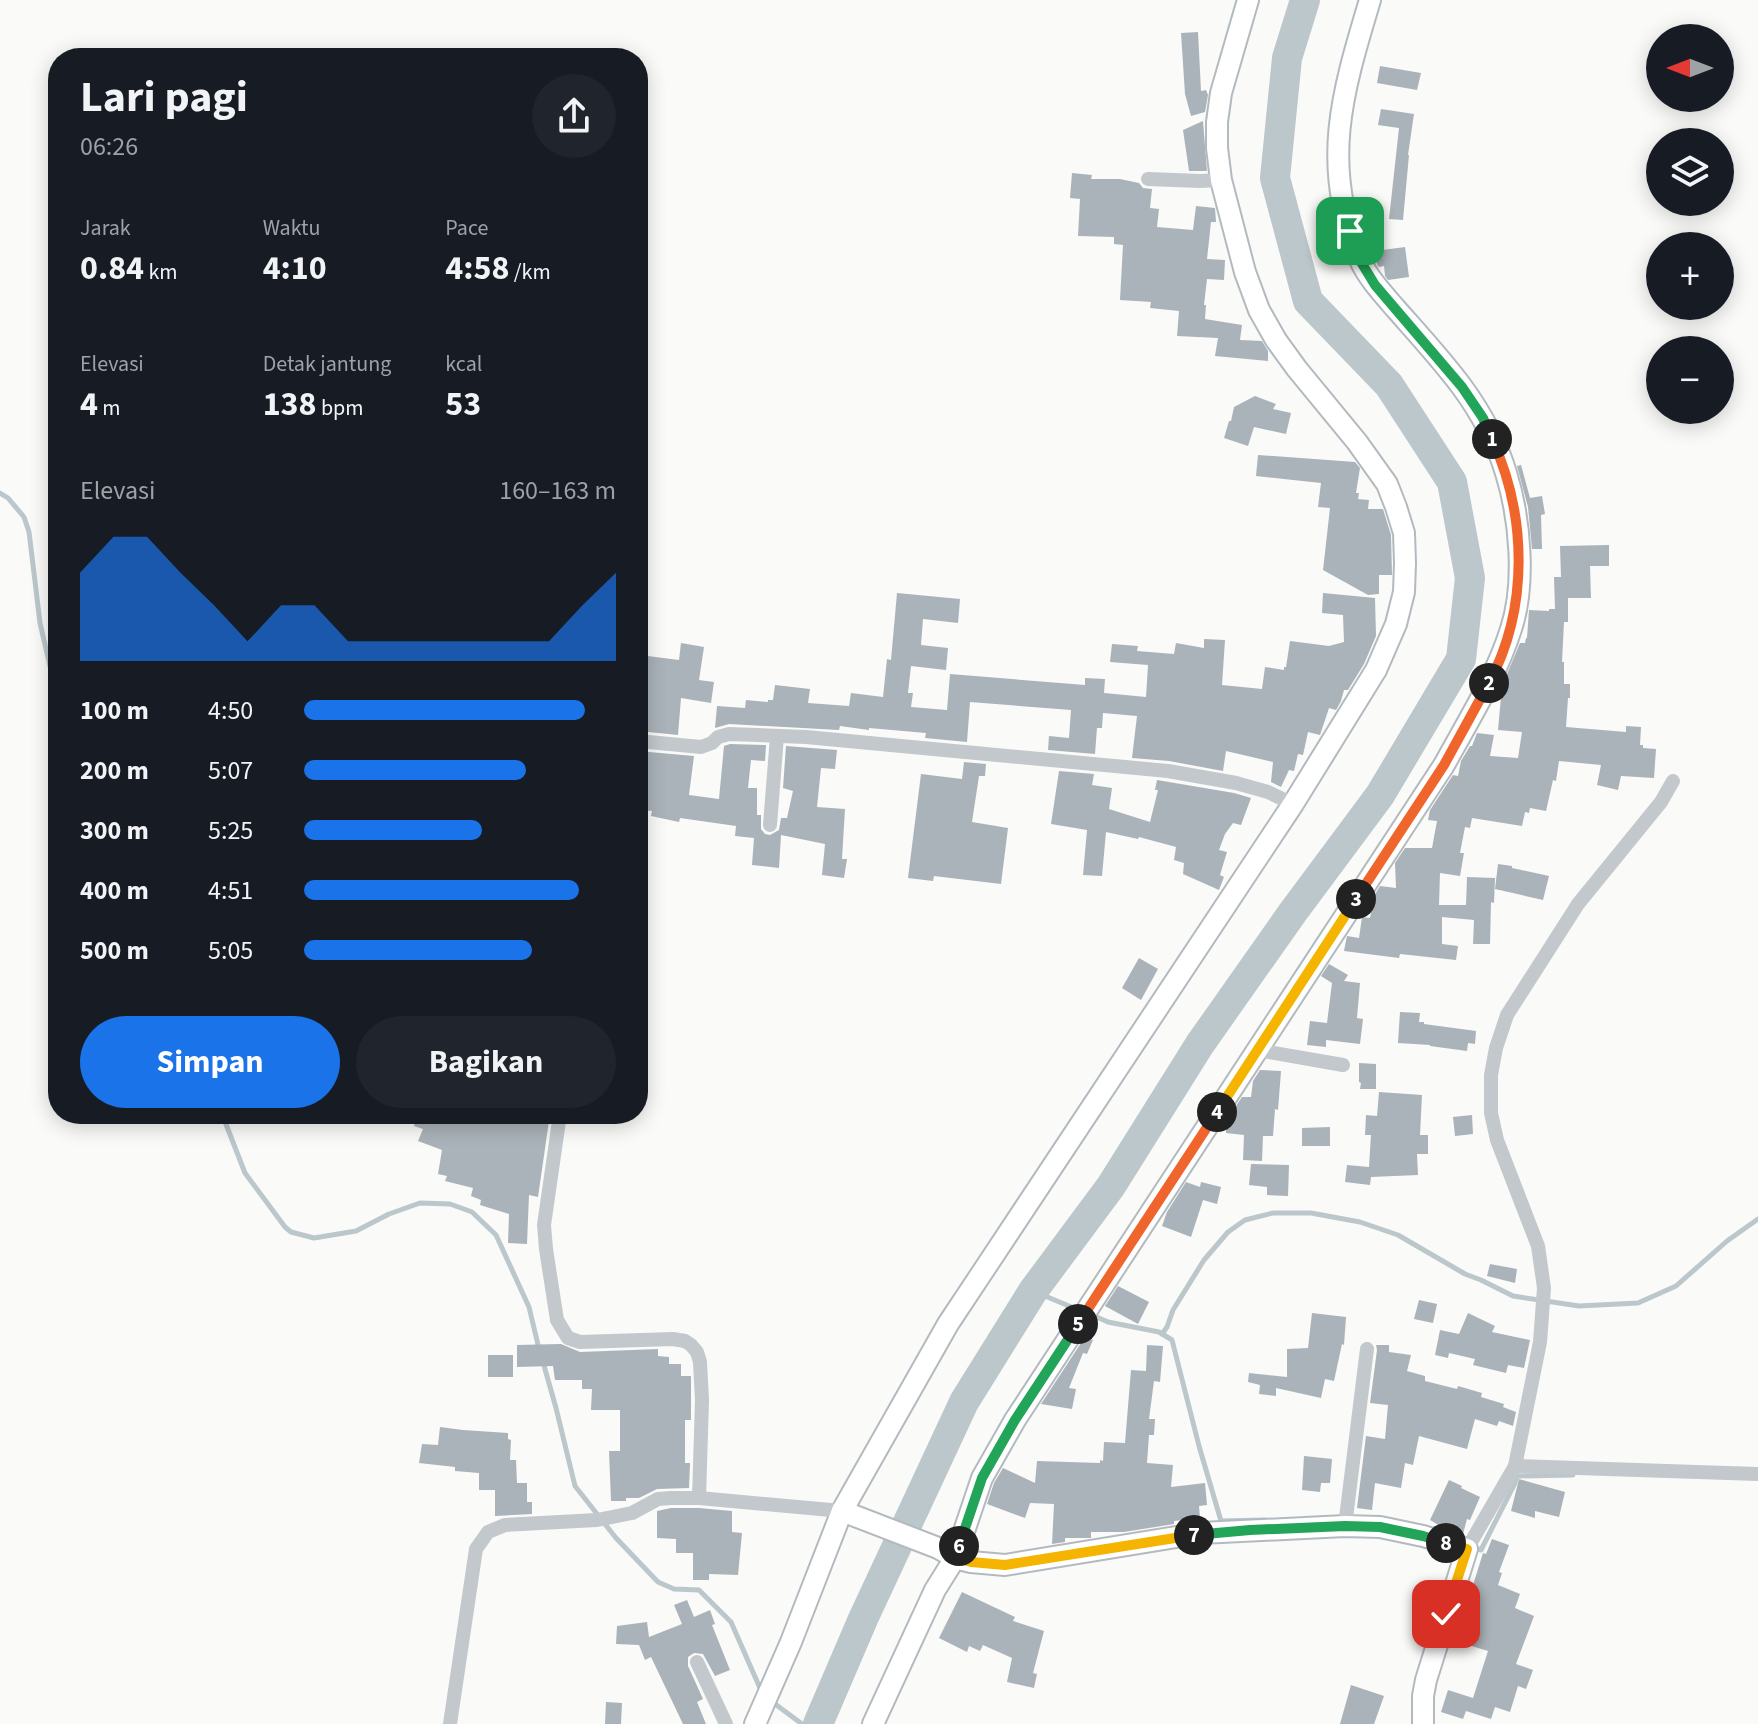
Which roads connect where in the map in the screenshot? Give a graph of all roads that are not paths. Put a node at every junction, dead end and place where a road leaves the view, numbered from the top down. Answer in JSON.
{"nodes":[{"id":1,"x":1248,"y":0,"type":"edge"},
{"id":2,"x":1370,"y":0,"type":"edge"},
{"id":3,"x":1148,"y":179,"type":"dead end"},
{"id":4,"x":1221,"y":180,"type":"junction"},
{"id":5,"x":777,"y":736,"type":"junction"},
{"id":6,"x":648,"y":742,"type":"edge"},
{"id":7,"x":1673,"y":781,"type":"dead end"},
{"id":8,"x":1293,"y":804,"type":"junction"},
{"id":9,"x":770,"y":825,"type":"dead end"},
{"id":10,"x":1257,"y":1050,"type":"junction"},
{"id":11,"x":1343,"y":1065,"type":"dead end"},
{"id":12,"x":559,"y":1124,"type":"edge"},
{"id":13,"x":1367,"y":1349,"type":"dead end"},
{"id":14,"x":1515,"y":1466,"type":"junction"},
{"id":15,"x":1758,"y":1474,"type":"edge"},
{"id":16,"x":699,"y":1498,"type":"junction"},
{"id":17,"x":849,"y":1514,"type":"junction"},
{"id":18,"x":1345,"y":1526,"type":"junction"},
{"id":19,"x":1467,"y":1549,"type":"junction"},
{"id":20,"x":947,"y":1553,"type":"junction"},
{"id":21,"x":697,"y":1662,"type":"dead end"},
{"id":22,"x":450,"y":1724,"type":"edge"},
{"id":23,"x":726,"y":1724,"type":"edge"},
{"id":24,"x":755,"y":1724,"type":"edge"},
{"id":25,"x":873,"y":1724,"type":"edge"},
{"id":26,"x":1423,"y":1724,"type":"edge"}],
"edges":[{"from":1,"to":4,"type":"street"},
{"from":2,"to":10,"type":"street"},
{"from":3,"to":4,"type":"street"},
{"from":4,"to":8,"type":"street"},
{"from":5,"to":6,"type":"street"},
{"from":5,"to":8,"type":"street"},
{"from":5,"to":9,"type":"street"},
{"from":7,"to":14,"type":"street"},
{"from":8,"to":17,"type":"street"},
{"from":10,"to":11,"type":"street"},
{"from":10,"to":20,"type":"street"},
{"from":12,"to":16,"type":"street"},
{"from":13,"to":18,"type":"street"},
{"from":14,"to":15,"type":"street"},
{"from":14,"to":19,"type":"street"},
{"from":16,"to":17,"type":"street"},
{"from":16,"to":22,"type":"street"},
{"from":17,"to":20,"type":"street"},
{"from":17,"to":24,"type":"street"},
{"from":18,"to":19,"type":"street"},
{"from":18,"to":20,"type":"street"},
{"from":19,"to":26,"type":"street"},
{"from":20,"to":25,"type":"street"},
{"from":21,"to":23,"type":"street"}]}
